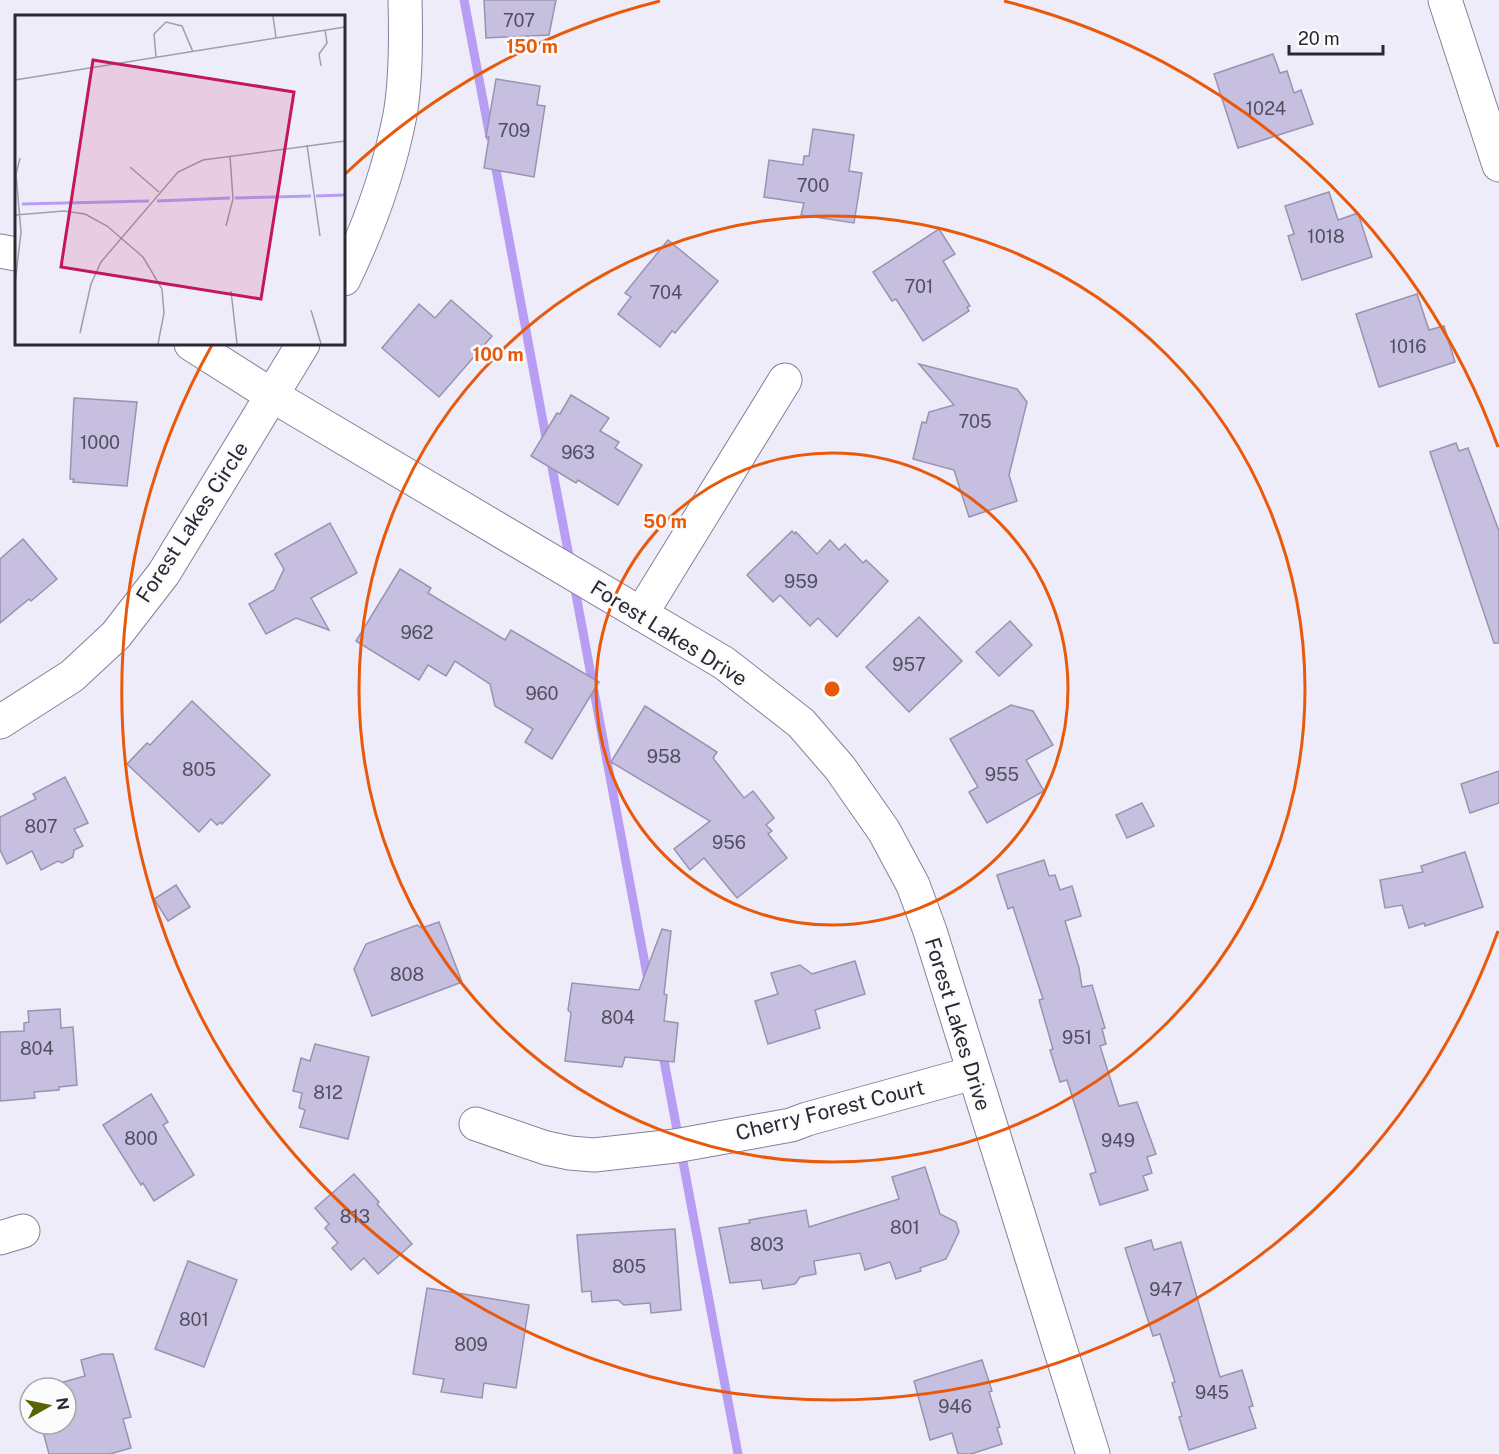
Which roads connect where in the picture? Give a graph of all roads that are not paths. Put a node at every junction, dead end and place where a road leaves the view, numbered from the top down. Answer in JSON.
{"nodes":[{"id":1,"x":405,"y":0,"type":"edge"},
{"id":2,"x":1445,"y":0,"type":"edge"},
{"id":3,"x":1499,"y":165,"type":"edge"},
{"id":4,"x":0,"y":250,"type":"edge"},
{"id":5,"x":15,"y":254,"type":"edge"},
{"id":6,"x":345,"y":277,"type":"edge"},
{"id":7,"x":192,"y":345,"type":"edge"},
{"id":8,"x":302,"y":345,"type":"edge"},
{"id":9,"x":785,"y":380,"type":"dead end"},
{"id":10,"x":273,"y":396,"type":"junction"},
{"id":11,"x":641,"y":614,"type":"junction"},
{"id":12,"x":0,"y":722,"type":"edge"},
{"id":13,"x":973,"y":1073,"type":"junction"},
{"id":14,"x":476,"y":1124,"type":"dead end"},
{"id":15,"x":1093,"y":1454,"type":"edge"}],
"edges":[{"from":1,"to":6,"type":"street"},
{"from":2,"to":3,"type":"street"},
{"from":4,"to":5,"type":"street"},
{"from":7,"to":10,"type":"street","name":"Forest Lakes Drive"},
{"from":8,"to":10,"type":"street","name":"Forest Lakes Circle"},
{"from":9,"to":11,"type":"street"},
{"from":10,"to":11,"type":"street","name":"Forest Lakes Drive"},
{"from":10,"to":12,"type":"street","name":"Forest Lakes Circle"},
{"from":11,"to":13,"type":"street","name":"Forest Lakes Drive"},
{"from":13,"to":14,"type":"street","name":"Cherry Forest Court"},
{"from":13,"to":15,"type":"street","name":"Forest Lakes Drive"}]}
